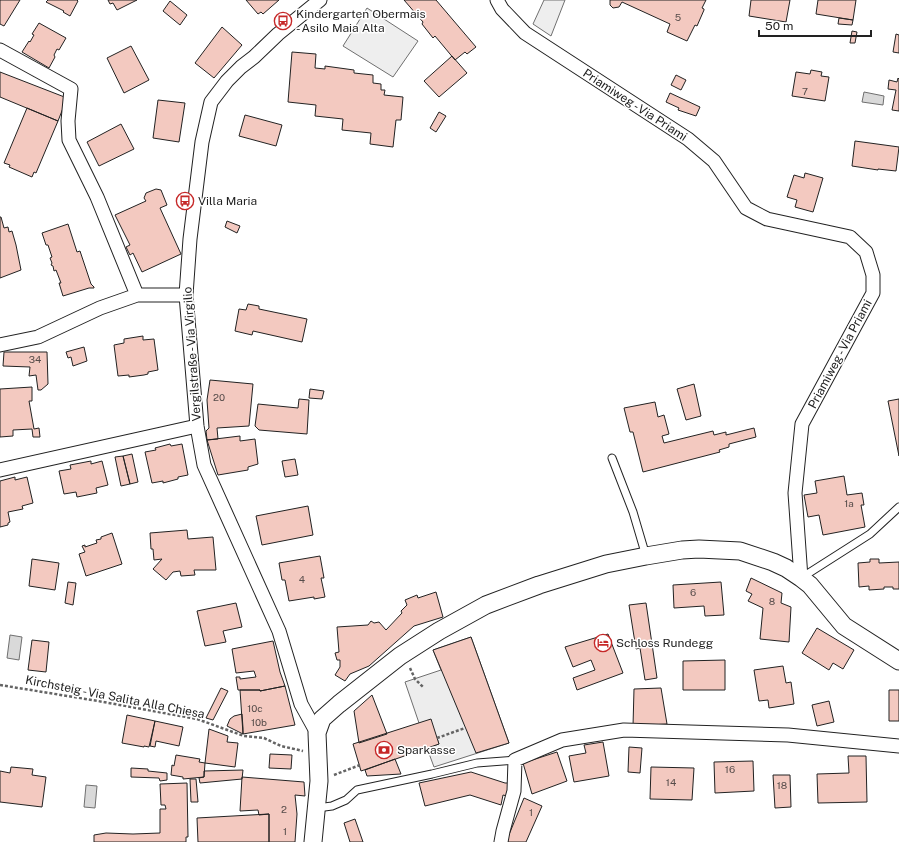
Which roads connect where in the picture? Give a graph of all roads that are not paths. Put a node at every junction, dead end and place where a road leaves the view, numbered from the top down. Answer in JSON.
{"nodes":[{"id":1,"x":320,"y":0,"type":"edge"},
{"id":2,"x":497,"y":0,"type":"edge"},
{"id":3,"x":0,"y":50,"type":"edge"},
{"id":4,"x":136,"y":295,"type":"junction"},
{"id":5,"x":186,"y":295,"type":"junction"},
{"id":6,"x":0,"y":345,"type":"edge"},
{"id":7,"x":196,"y":426,"type":"junction"},
{"id":8,"x":612,"y":458,"type":"dead end"},
{"id":9,"x":0,"y":470,"type":"edge"},
{"id":10,"x":899,"y":507,"type":"edge"},
{"id":11,"x":646,"y":556,"type":"junction"},
{"id":12,"x":801,"y":578,"type":"junction"},
{"id":13,"x":899,"y":661,"type":"edge"},
{"id":14,"x":317,"y":733,"type":"junction"},
{"id":15,"x":899,"y":746,"type":"edge"},
{"id":16,"x":515,"y":760,"type":"junction"},
{"id":17,"x":317,"y":808,"type":"junction"},
{"id":18,"x":313,"y":842,"type":"edge"},
{"id":19,"x":502,"y":842,"type":"edge"}],
"edges":[{"from":1,"to":5,"type":"street","name":"Vergilstraße - Via Virgilio"},
{"from":2,"to":12,"type":"street","name":"Priamiweg - Via Priami"},
{"from":3,"to":4,"type":"street"},
{"from":4,"to":5,"type":"street"},
{"from":4,"to":6,"type":"street"},
{"from":5,"to":7,"type":"street","name":"Vergilstraße - Via Virgilio"},
{"from":7,"to":9,"type":"street"},
{"from":7,"to":14,"type":"street","name":"Vergilstraße - Via Virgilio"},
{"from":8,"to":11,"type":"lane"},
{"from":10,"to":12,"type":"lane"},
{"from":11,"to":12,"type":"street"},
{"from":11,"to":14,"type":"street"},
{"from":12,"to":13,"type":"street"},
{"from":14,"to":17,"type":"street"},
{"from":15,"to":16,"type":"street"},
{"from":16,"to":17,"type":"lane"},
{"from":16,"to":19,"type":"street"},
{"from":17,"to":18,"type":"street"}]}
